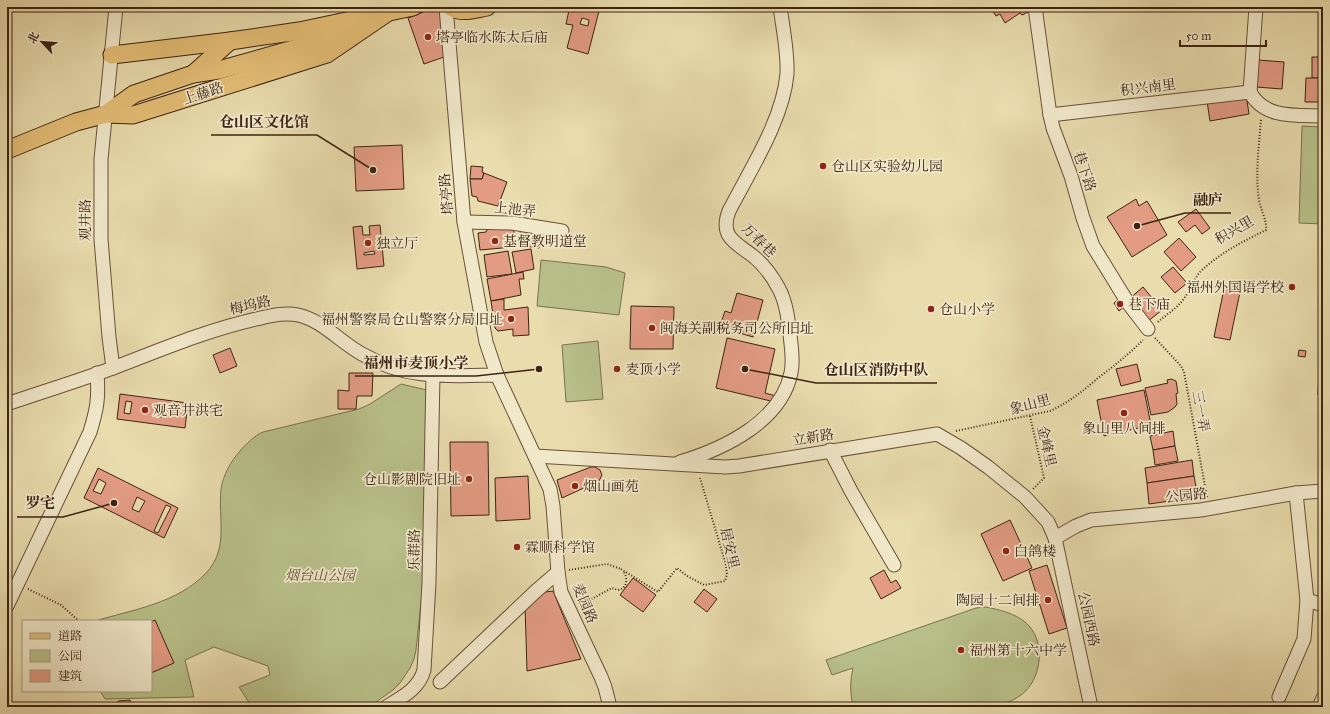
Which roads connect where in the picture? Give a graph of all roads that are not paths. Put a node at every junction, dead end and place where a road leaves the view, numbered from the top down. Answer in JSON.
{"nodes":[{"id":1,"x":116,"y":7,"type":"edge"},
{"id":2,"x":413,"y":7,"type":"edge"},
{"id":3,"x":446,"y":7,"type":"edge"},
{"id":4,"x":451,"y":7,"type":"edge"},
{"id":5,"x":487,"y":7,"type":"edge"},
{"id":6,"x":780,"y":7,"type":"edge"},
{"id":7,"x":1036,"y":7,"type":"edge"},
{"id":8,"x":1256,"y":7,"type":"edge"},
{"id":9,"x":390,"y":11,"type":"junction"},
{"id":10,"x":230,"y":41,"type":"junction"},
{"id":11,"x":111,"y":63,"type":"junction"},
{"id":12,"x":192,"y":74,"type":"junction"},
{"id":13,"x":1250,"y":92,"type":"junction"},
{"id":14,"x":106,"y":114,"type":"junction"},
{"id":15,"x":1050,"y":115,"type":"junction"},
{"id":16,"x":1323,"y":116,"type":"edge"},
{"id":17,"x":7,"y":150,"type":"edge"},
{"id":18,"x":464,"y":222,"type":"junction"},
{"id":19,"x":562,"y":231,"type":"dead end"},
{"id":20,"x":1148,"y":329,"type":"road end"},
{"id":21,"x":113,"y":368,"type":"junction"},
{"id":22,"x":97,"y":373,"type":"junction"},
{"id":23,"x":497,"y":375,"type":"junction"},
{"id":24,"x":433,"y":376,"type":"junction"},
{"id":25,"x":7,"y":404,"type":"edge"},
{"id":26,"x":830,"y":450,"type":"junction"},
{"id":27,"x":535,"y":456,"type":"junction"},
{"id":28,"x":673,"y":464,"type":"junction"},
{"id":29,"x":1323,"y":491,"type":"edge"},
{"id":30,"x":1296,"y":493,"type":"junction"},
{"id":31,"x":1055,"y":538,"type":"junction"},
{"id":32,"x":894,"y":565,"type":"dead end"},
{"id":33,"x":558,"y":572,"type":"junction"},
{"id":34,"x":1307,"y":600,"type":"junction"},
{"id":35,"x":1323,"y":605,"type":"edge"},
{"id":36,"x":7,"y":606,"type":"edge"},
{"id":37,"x":440,"y":682,"type":"dead end"},
{"id":38,"x":1279,"y":698,"type":"dead end"},
{"id":39,"x":1323,"y":698,"type":"edge"},
{"id":40,"x":386,"y":707,"type":"edge"},
{"id":41,"x":610,"y":707,"type":"edge"},
{"id":42,"x":1091,"y":707,"type":"edge"},
{"id":43,"x":1319,"y":707,"type":"edge"}],
"edges":[{"from":1,"to":11,"type":"street","name":"观井路"},
{"from":2,"to":9,"type":"main road"},
{"from":3,"to":18,"type":"street","name":"塔亭路"},
{"from":4,"to":5,"type":"main road"},
{"from":6,"to":28,"type":"street","name":"万春巷"},
{"from":7,"to":15,"type":"street","name":"巷下路"},
{"from":8,"to":13,"type":"street"},
{"from":9,"to":10,"type":"main road"},
{"from":9,"to":12,"type":"main road"},
{"from":9,"to":14,"type":"main road","name":"上藤路"},
{"from":10,"to":11,"type":"main road"},
{"from":10,"to":12,"type":"main road"},
{"from":11,"to":14,"type":"street","name":"观井路"},
{"from":12,"to":14,"type":"main road"},
{"from":13,"to":15,"type":"street","name":"积兴南里"},
{"from":13,"to":16,"type":"street"},
{"from":14,"to":17,"type":"main road","name":"上藤路"},
{"from":14,"to":21,"type":"street","name":"观井路"},
{"from":15,"to":20,"type":"street","name":"巷下路"},
{"from":18,"to":19,"type":"street","name":"上池弄"},
{"from":18,"to":23,"type":"street","name":"塔亭路"},
{"from":21,"to":22,"type":"street","name":"梅坞路"},
{"from":21,"to":24,"type":"street","name":"梅坞路"},
{"from":22,"to":25,"type":"street","name":"梅坞路"},
{"from":22,"to":36,"type":"street"},
{"from":23,"to":24,"type":"street","name":"梅坞路"},
{"from":23,"to":27,"type":"street","name":"麦园路"},
{"from":24,"to":40,"type":"street","name":"乐群路"},
{"from":26,"to":28,"type":"street","name":"立新路"},
{"from":26,"to":31,"type":"street","name":"立新路"},
{"from":26,"to":32,"type":"street"},
{"from":27,"to":28,"type":"street","name":"立新路"},
{"from":27,"to":33,"type":"street","name":"麦园路"},
{"from":29,"to":30,"type":"street","name":"公园路"},
{"from":30,"to":31,"type":"street","name":"公园路"},
{"from":30,"to":34,"type":"street"},
{"from":31,"to":42,"type":"street","name":"公园西路"},
{"from":33,"to":37,"type":"street"},
{"from":33,"to":41,"type":"street","name":"麦园路"},
{"from":34,"to":35,"type":"street"},
{"from":34,"to":38,"type":"street"},
{"from":39,"to":43,"type":"street"}]}
